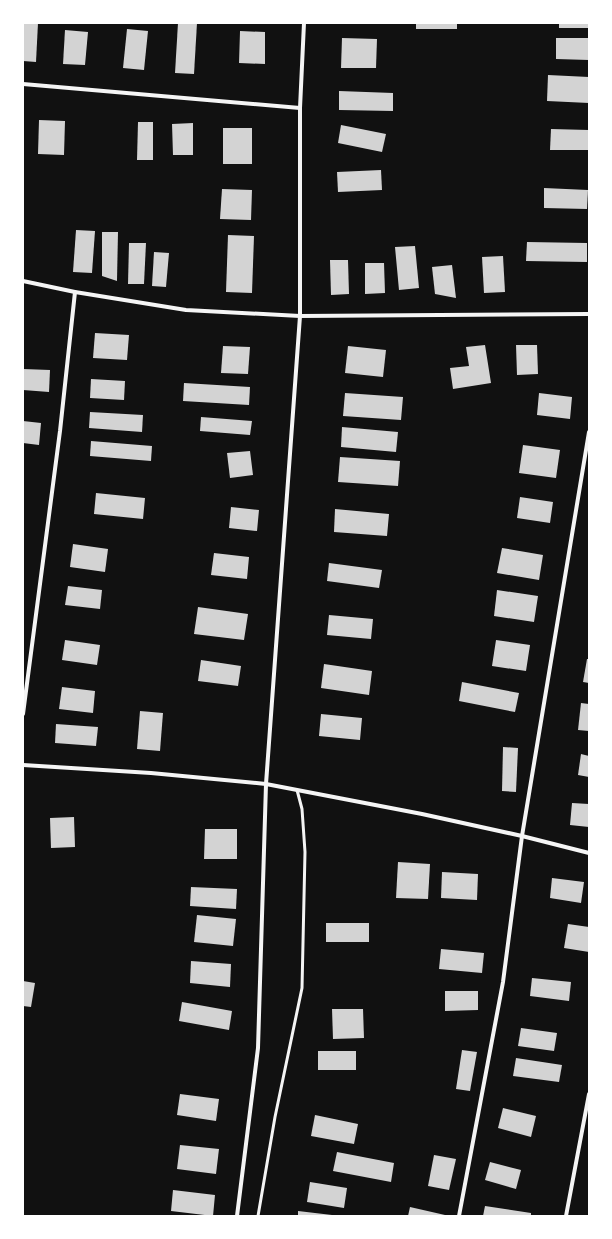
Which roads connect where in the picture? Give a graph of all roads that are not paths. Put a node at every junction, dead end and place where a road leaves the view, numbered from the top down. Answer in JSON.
{"nodes":[{"id":1,"x":304,"y":23,"type":"edge"},
{"id":2,"x":23,"y":84,"type":"edge"},
{"id":3,"x":300,"y":108,"type":"junction"},
{"id":4,"x":23,"y":281,"type":"edge"},
{"id":5,"x":75,"y":292,"type":"junction"},
{"id":6,"x":589,"y":314,"type":"edge"},
{"id":7,"x":300,"y":316,"type":"junction"},
{"id":8,"x":589,"y":432,"type":"edge"},
{"id":9,"x":23,"y":714,"type":"edge"},
{"id":10,"x":23,"y":765,"type":"edge"},
{"id":11,"x":266,"y":784,"type":"junction"},
{"id":12,"x":297,"y":790,"type":"junction"},
{"id":13,"x":522,"y":836,"type":"junction"},
{"id":14,"x":589,"y":853,"type":"edge"},
{"id":15,"x":589,"y":1094,"type":"edge"},
{"id":16,"x":237,"y":1216,"type":"edge"},
{"id":17,"x":258,"y":1216,"type":"edge"},
{"id":18,"x":459,"y":1216,"type":"edge"},
{"id":19,"x":566,"y":1216,"type":"edge"}],
"edges":[{"from":1,"to":3,"type":"street"},
{"from":2,"to":3,"type":"street"},
{"from":3,"to":7,"type":"street"},
{"from":4,"to":5,"type":"street"},
{"from":5,"to":7,"type":"street"},
{"from":5,"to":9,"type":"street"},
{"from":6,"to":7,"type":"street"},
{"from":7,"to":11,"type":"street"},
{"from":8,"to":13,"type":"street"},
{"from":10,"to":11,"type":"street"},
{"from":11,"to":12,"type":"street"},
{"from":11,"to":16,"type":"street"},
{"from":12,"to":13,"type":"street"},
{"from":12,"to":17,"type":"lane"},
{"from":13,"to":14,"type":"street"},
{"from":13,"to":18,"type":"street"},
{"from":15,"to":19,"type":"street"}]}
